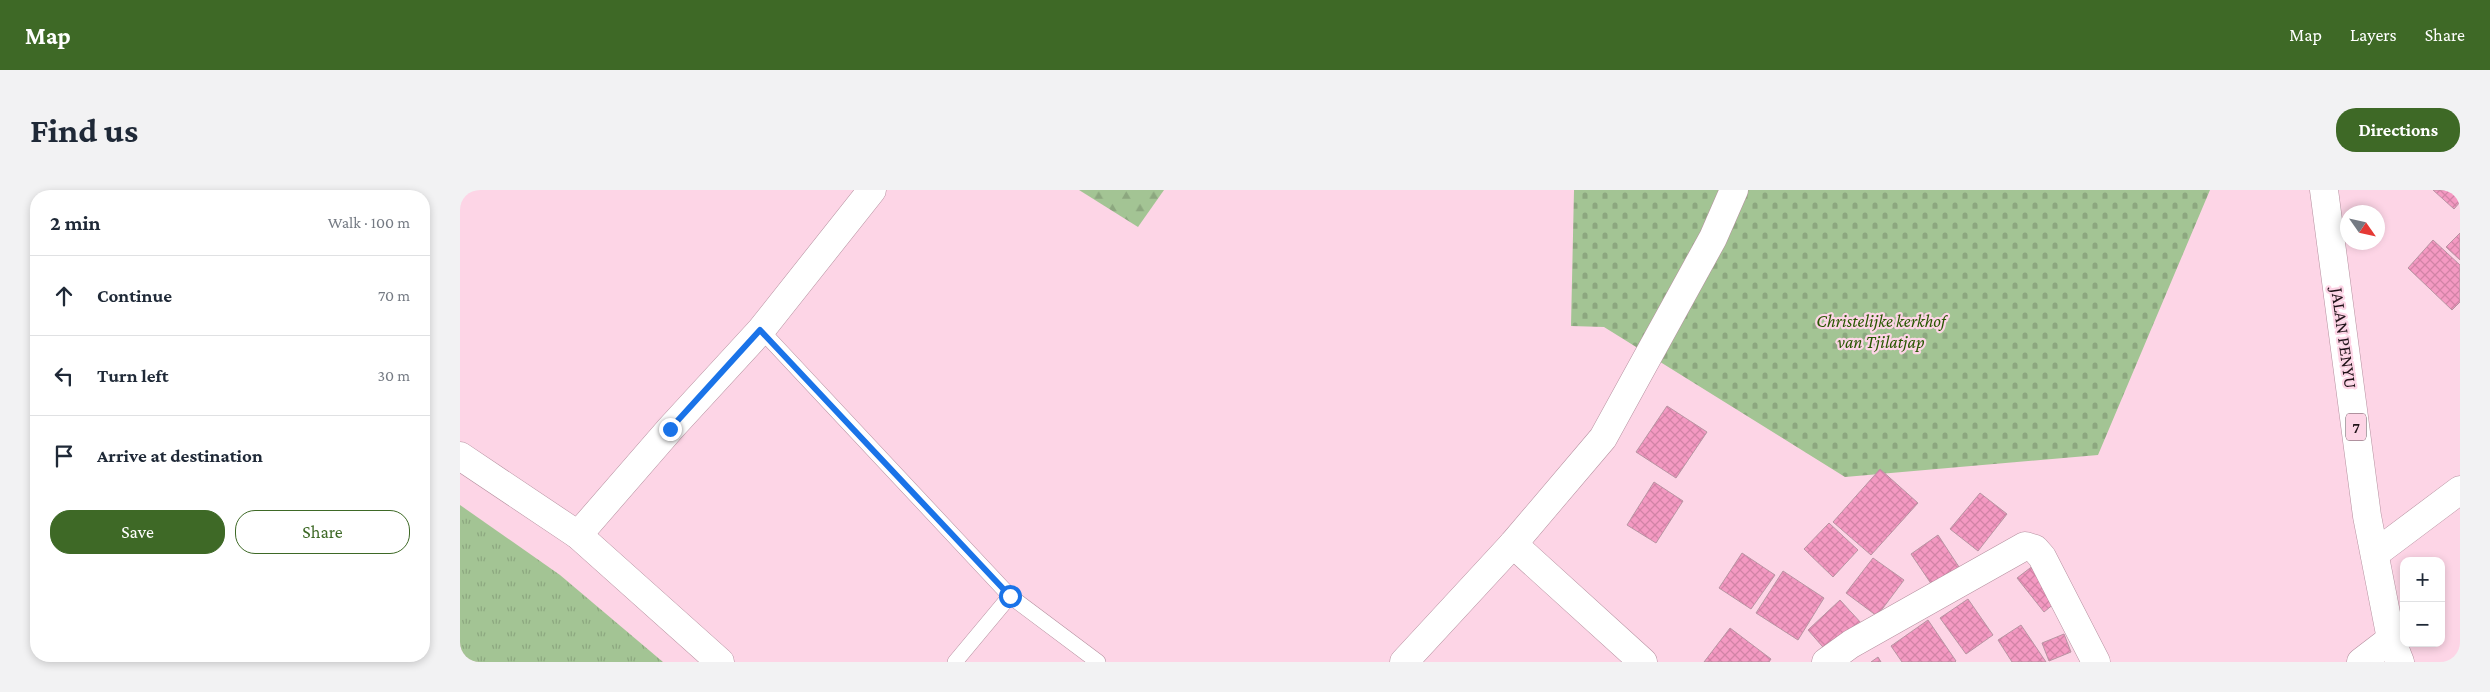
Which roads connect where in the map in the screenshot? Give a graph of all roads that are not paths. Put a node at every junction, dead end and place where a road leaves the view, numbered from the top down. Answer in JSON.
{"nodes":[{"id":1,"x":872,"y":190,"type":"edge"},
{"id":2,"x":1734,"y":190,"type":"edge"},
{"id":3,"x":2324,"y":190,"type":"edge"},
{"id":4,"x":760,"y":330,"type":"junction"},
{"id":5,"x":460,"y":456,"type":"edge"},
{"id":6,"x":2460,"y":490,"type":"edge"},
{"id":7,"x":578,"y":535,"type":"junction"},
{"id":8,"x":1513,"y":544,"type":"junction"},
{"id":9,"x":2376,"y":553,"type":"junction"},
{"id":10,"x":1010,"y":596,"type":"junction"},
{"id":11,"x":2395,"y":651,"type":"edge"},
{"id":12,"x":720,"y":662,"type":"edge"},
{"id":13,"x":956,"y":662,"type":"edge"},
{"id":14,"x":1098,"y":662,"type":"edge"},
{"id":15,"x":1404,"y":662,"type":"edge"},
{"id":16,"x":1643,"y":662,"type":"edge"},
{"id":17,"x":1826,"y":662,"type":"edge"},
{"id":18,"x":2096,"y":662,"type":"edge"},
{"id":19,"x":2361,"y":662,"type":"edge"}],
"edges":[{"from":1,"to":4,"type":"main road"},
{"from":2,"to":8,"type":"main road"},
{"from":3,"to":9,"type":"main road","name":"JALAN PENYU","number":"7"},
{"from":4,"to":7,"type":"main road"},
{"from":4,"to":10,"type":"lane"},
{"from":5,"to":7,"type":"main road"},
{"from":6,"to":9,"type":"main road"},
{"from":7,"to":12,"type":"main road"},
{"from":8,"to":15,"type":"main road"},
{"from":8,"to":16,"type":"main road"},
{"from":9,"to":11,"type":"main road","name":"JALAN PENYU","number":"7"},
{"from":10,"to":13,"type":"lane"},
{"from":10,"to":14,"type":"lane"},
{"from":11,"to":19,"type":"main road"},
{"from":17,"to":18,"type":"main road"}]}
